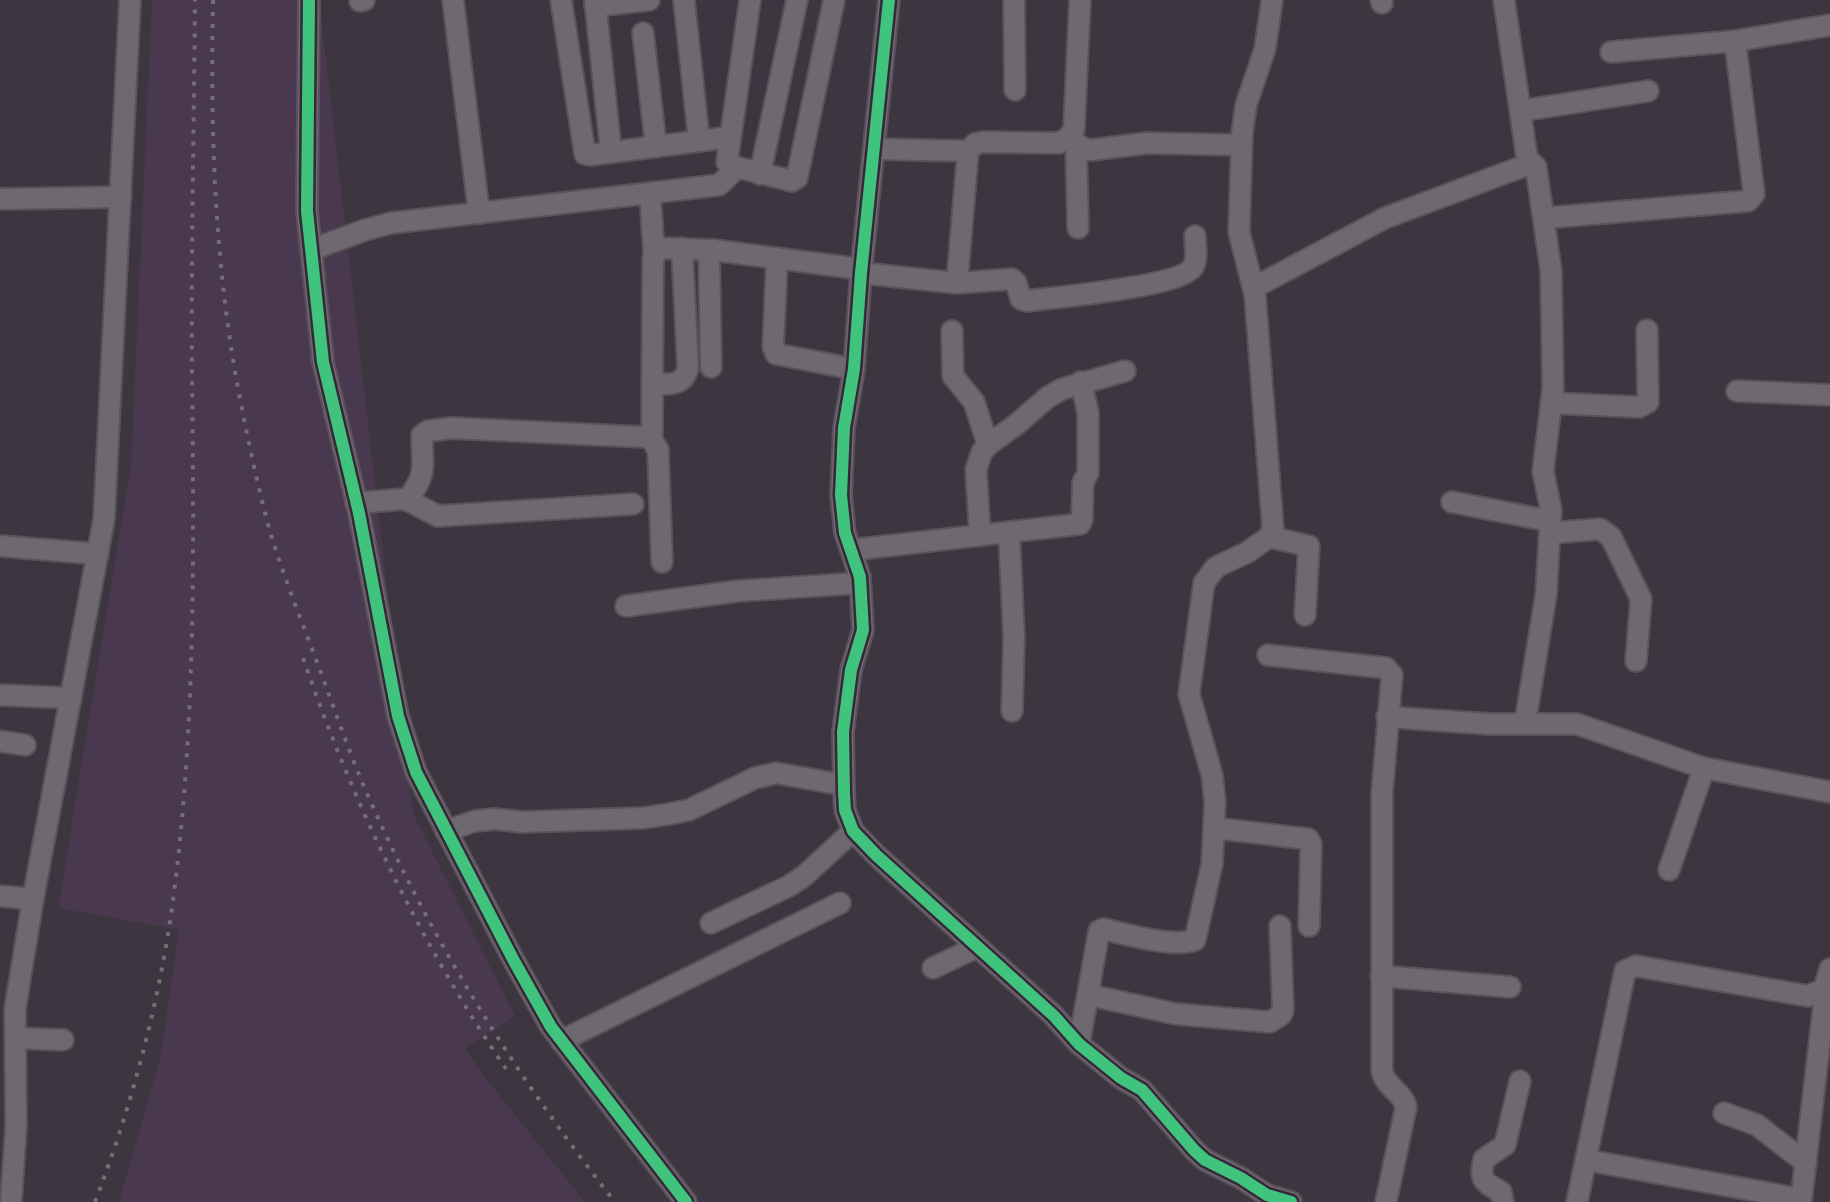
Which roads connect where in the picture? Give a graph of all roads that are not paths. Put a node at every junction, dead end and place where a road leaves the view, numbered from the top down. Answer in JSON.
{"nodes":[{"id":1,"x":130,"y":0,"type":"edge"},
{"id":2,"x":309,"y":0,"type":"edge"},
{"id":3,"x":453,"y":0,"type":"edge"},
{"id":4,"x":561,"y":0,"type":"edge"},
{"id":5,"x":649,"y":0,"type":"edge"},
{"id":6,"x":684,"y":0,"type":"edge"},
{"id":7,"x":750,"y":0,"type":"edge"},
{"id":8,"x":797,"y":0,"type":"edge"},
{"id":9,"x":834,"y":0,"type":"edge"},
{"id":10,"x":889,"y":0,"type":"edge"},
{"id":11,"x":1014,"y":0,"type":"edge"},
{"id":12,"x":1080,"y":0,"type":"edge"},
{"id":13,"x":1272,"y":0,"type":"edge"},
{"id":14,"x":1504,"y":0,"type":"edge"},
{"id":15,"x":595,"y":3,"type":"edge"},
{"id":16,"x":1830,"y":25,"type":"edge"},
{"id":17,"x":643,"y":33,"type":"dead end"},
{"id":18,"x":1735,"y":41,"type":"junction"},
{"id":19,"x":1611,"y":52,"type":"dead end"},
{"id":20,"x":1015,"y":90,"type":"dead end"},
{"id":21,"x":1648,"y":91,"type":"dead end"},
{"id":22,"x":1520,"y":111,"type":"junction"},
{"id":23,"x":730,"y":137,"type":"junction"},
{"id":24,"x":1073,"y":140,"type":"junction"},
{"id":25,"x":699,"y":141,"type":"junction"},
{"id":26,"x":1241,"y":145,"type":"junction"},
{"id":27,"x":656,"y":147,"type":"junction"},
{"id":28,"x":875,"y":149,"type":"junction"},
{"id":29,"x":968,"y":151,"type":"junction"},
{"id":30,"x":611,"y":152,"type":"junction"},
{"id":31,"x":1528,"y":165,"type":"junction"},
{"id":32,"x":737,"y":168,"type":"junction"},
{"id":33,"x":760,"y":174,"type":"junction"},
{"id":34,"x":650,"y":194,"type":"junction"},
{"id":35,"x":121,"y":197,"type":"junction"},
{"id":36,"x":0,"y":199,"type":"edge"},
{"id":37,"x":479,"y":213,"type":"junction"},
{"id":38,"x":1544,"y":218,"type":"junction"},
{"id":39,"x":1078,"y":228,"type":"dead end"},
{"id":40,"x":1195,"y":236,"type":"dead end"},
{"id":41,"x":682,"y":248,"type":"junction"},
{"id":42,"x":311,"y":250,"type":"junction"},
{"id":43,"x":709,"y":250,"type":"junction"},
{"id":44,"x":654,"y":254,"type":"junction"},
{"id":45,"x":777,"y":260,"type":"junction"},
{"id":46,"x":861,"y":271,"type":"junction"},
{"id":47,"x":957,"y":283,"type":"junction"},
{"id":48,"x":1253,"y":288,"type":"junction"},
{"id":49,"x":1647,"y":330,"type":"dead end"},
{"id":50,"x":952,"y":331,"type":"dead end"},
{"id":51,"x":711,"y":367,"type":"dead end"},
{"id":52,"x":854,"y":369,"type":"junction"},
{"id":53,"x":1125,"y":371,"type":"dead end"},
{"id":54,"x":1081,"y":382,"type":"junction"},
{"id":55,"x":652,"y":384,"type":"junction"},
{"id":56,"x":1737,"y":391,"type":"dead end"},
{"id":57,"x":1830,"y":395,"type":"edge"},
{"id":58,"x":1551,"y":403,"type":"junction"},
{"id":59,"x":652,"y":440,"type":"junction"},
{"id":60,"x":988,"y":445,"type":"junction"},
{"id":61,"x":408,"y":500,"type":"junction"},
{"id":62,"x":1452,"y":502,"type":"dead end"},
{"id":63,"x":356,"y":503,"type":"junction"},
{"id":64,"x":633,"y":504,"type":"dead end"},
{"id":65,"x":1550,"y":527,"type":"junction"},
{"id":66,"x":1009,"y":532,"type":"junction"},
{"id":67,"x":980,"y":535,"type":"junction"},
{"id":68,"x":1269,"y":537,"type":"junction"},
{"id":69,"x":0,"y":546,"type":"edge"},
{"id":70,"x":851,"y":550,"type":"junction"},
{"id":71,"x":98,"y":554,"type":"junction"},
{"id":72,"x":662,"y":562,"type":"dead end"},
{"id":73,"x":860,"y":583,"type":"junction"},
{"id":74,"x":626,"y":606,"type":"dead end"},
{"id":75,"x":1305,"y":615,"type":"dead end"},
{"id":76,"x":1268,"y":655,"type":"dead end"},
{"id":77,"x":1636,"y":661,"type":"dead end"},
{"id":78,"x":0,"y":695,"type":"edge"},
{"id":79,"x":71,"y":698,"type":"junction"},
{"id":80,"x":1012,"y":711,"type":"dead end"},
{"id":81,"x":1387,"y":717,"type":"junction"},
{"id":82,"x":1525,"y":723,"type":"junction"},
{"id":83,"x":0,"y":741,"type":"edge"},
{"id":84,"x":25,"y":745,"type":"dead end"},
{"id":85,"x":1704,"y":768,"type":"junction"},
{"id":86,"x":844,"y":785,"type":"junction"},
{"id":87,"x":1830,"y":792,"type":"edge"},
{"id":88,"x":1214,"y":828,"type":"junction"},
{"id":89,"x":446,"y":831,"type":"junction"},
{"id":90,"x":853,"y":831,"type":"junction"},
{"id":91,"x":1669,"y":870,"type":"dead end"},
{"id":92,"x":0,"y":896,"type":"edge"},
{"id":93,"x":33,"y":899,"type":"junction"},
{"id":94,"x":840,"y":903,"type":"dead end"},
{"id":95,"x":711,"y":923,"type":"dead end"},
{"id":96,"x":1280,"y":926,"type":"dead end"},
{"id":97,"x":1309,"y":926,"type":"dead end"},
{"id":98,"x":977,"y":947,"type":"junction"},
{"id":99,"x":933,"y":968,"type":"dead end"},
{"id":100,"x":1381,"y":976,"type":"junction"},
{"id":101,"x":1828,"y":978,"type":"edge"},
{"id":102,"x":1510,"y":987,"type":"dead end"},
{"id":103,"x":1089,"y":995,"type":"junction"},
{"id":104,"x":10,"y":1027,"type":"edge"},
{"id":105,"x":63,"y":1040,"type":"dead end"},
{"id":106,"x":561,"y":1041,"type":"junction"},
{"id":107,"x":1079,"y":1044,"type":"junction"},
{"id":108,"x":1520,"y":1081,"type":"dead end"},
{"id":109,"x":1724,"y":1113,"type":"dead end"},
{"id":110,"x":1586,"y":1160,"type":"junction"},
{"id":111,"x":1806,"y":1163,"type":"junction"},
{"id":112,"x":11,"y":1202,"type":"edge"},
{"id":113,"x":686,"y":1202,"type":"edge"},
{"id":114,"x":1291,"y":1202,"type":"edge"},
{"id":115,"x":1386,"y":1202,"type":"edge"},
{"id":116,"x":1503,"y":1202,"type":"edge"},
{"id":117,"x":1577,"y":1202,"type":"edge"},
{"id":118,"x":1800,"y":1202,"type":"edge"}],
"edges":[{"from":1,"to":35,"type":"street"},
{"from":2,"to":42,"type":"street"},
{"from":3,"to":37,"type":"street"},
{"from":4,"to":30,"type":"street"},
{"from":5,"to":15,"type":"street"},
{"from":6,"to":25,"type":"street"},
{"from":7,"to":23,"type":"street"},
{"from":8,"to":33,"type":"street"},
{"from":9,"to":33,"type":"street"},
{"from":10,"to":28,"type":"street"},
{"from":11,"to":20,"type":"street"},
{"from":12,"to":24,"type":"street"},
{"from":13,"to":26,"type":"street"},
{"from":14,"to":22,"type":"street"},
{"from":15,"to":30,"type":"street"},
{"from":16,"to":18,"type":"street"},
{"from":17,"to":27,"type":"street"},
{"from":18,"to":19,"type":"street"},
{"from":18,"to":38,"type":"street"},
{"from":21,"to":22,"type":"street"},
{"from":22,"to":31,"type":"street"},
{"from":23,"to":25,"type":"street"},
{"from":23,"to":32,"type":"street"},
{"from":24,"to":26,"type":"street"},
{"from":24,"to":29,"type":"street"},
{"from":24,"to":39,"type":"street"},
{"from":25,"to":27,"type":"street"},
{"from":26,"to":48,"type":"street"},
{"from":27,"to":30,"type":"street"},
{"from":28,"to":29,"type":"street"},
{"from":28,"to":46,"type":"street"},
{"from":29,"to":47,"type":"street"},
{"from":31,"to":38,"type":"street"},
{"from":31,"to":48,"type":"street"},
{"from":32,"to":33,"type":"street"},
{"from":32,"to":34,"type":"street"},
{"from":34,"to":37,"type":"street"},
{"from":34,"to":44,"type":"street"},
{"from":35,"to":36,"type":"street"},
{"from":35,"to":71,"type":"street"},
{"from":37,"to":42,"type":"street"},
{"from":38,"to":58,"type":"street"},
{"from":40,"to":47,"type":"street"},
{"from":41,"to":43,"type":"street"},
{"from":41,"to":44,"type":"street"},
{"from":41,"to":55,"type":"street"},
{"from":42,"to":63,"type":"street"},
{"from":43,"to":45,"type":"street"},
{"from":43,"to":51,"type":"street"},
{"from":44,"to":55,"type":"street"},
{"from":45,"to":46,"type":"street"},
{"from":45,"to":52,"type":"street"},
{"from":46,"to":47,"type":"street"},
{"from":46,"to":52,"type":"street"},
{"from":48,"to":68,"type":"street"},
{"from":49,"to":58,"type":"street"},
{"from":50,"to":60,"type":"street"},
{"from":52,"to":70,"type":"street"},
{"from":53,"to":54,"type":"street"},
{"from":54,"to":60,"type":"street"},
{"from":54,"to":66,"type":"street"},
{"from":55,"to":59,"type":"street"},
{"from":56,"to":57,"type":"street"},
{"from":58,"to":65,"type":"street"},
{"from":59,"to":61,"type":"street"},
{"from":59,"to":72,"type":"street"},
{"from":60,"to":67,"type":"street"},
{"from":61,"to":63,"type":"street"},
{"from":61,"to":64,"type":"street"},
{"from":62,"to":65,"type":"street"},
{"from":63,"to":89,"type":"street"},
{"from":65,"to":77,"type":"street"},
{"from":65,"to":82,"type":"street"},
{"from":66,"to":67,"type":"street"},
{"from":66,"to":80,"type":"street"},
{"from":67,"to":70,"type":"street"},
{"from":68,"to":75,"type":"street"},
{"from":68,"to":88,"type":"street"},
{"from":69,"to":71,"type":"street"},
{"from":70,"to":73,"type":"street"},
{"from":71,"to":79,"type":"street"},
{"from":73,"to":74,"type":"street"},
{"from":73,"to":86,"type":"street"},
{"from":76,"to":81,"type":"street"},
{"from":78,"to":79,"type":"street"},
{"from":79,"to":93,"type":"street"},
{"from":81,"to":82,"type":"street"},
{"from":81,"to":100,"type":"street"},
{"from":82,"to":85,"type":"street"},
{"from":83,"to":84,"type":"street"},
{"from":85,"to":87,"type":"street"},
{"from":85,"to":91,"type":"street"},
{"from":86,"to":89,"type":"street"},
{"from":86,"to":90,"type":"street"},
{"from":88,"to":97,"type":"street"},
{"from":88,"to":103,"type":"street"},
{"from":89,"to":106,"type":"street"},
{"from":90,"to":95,"type":"street"},
{"from":90,"to":98,"type":"street"},
{"from":92,"to":93,"type":"street"},
{"from":93,"to":104,"type":"street"},
{"from":94,"to":106,"type":"street"},
{"from":96,"to":103,"type":"street"},
{"from":98,"to":99,"type":"street"},
{"from":98,"to":107,"type":"street"},
{"from":100,"to":102,"type":"street"},
{"from":100,"to":115,"type":"street"},
{"from":101,"to":110,"type":"street"},
{"from":101,"to":111,"type":"street"},
{"from":103,"to":107,"type":"street"},
{"from":104,"to":105,"type":"street"},
{"from":104,"to":112,"type":"street"},
{"from":106,"to":113,"type":"street"},
{"from":107,"to":114,"type":"street"},
{"from":108,"to":116,"type":"street"},
{"from":109,"to":111,"type":"street"},
{"from":110,"to":117,"type":"street"},
{"from":110,"to":118,"type":"street"},
{"from":111,"to":118,"type":"street"}]}
